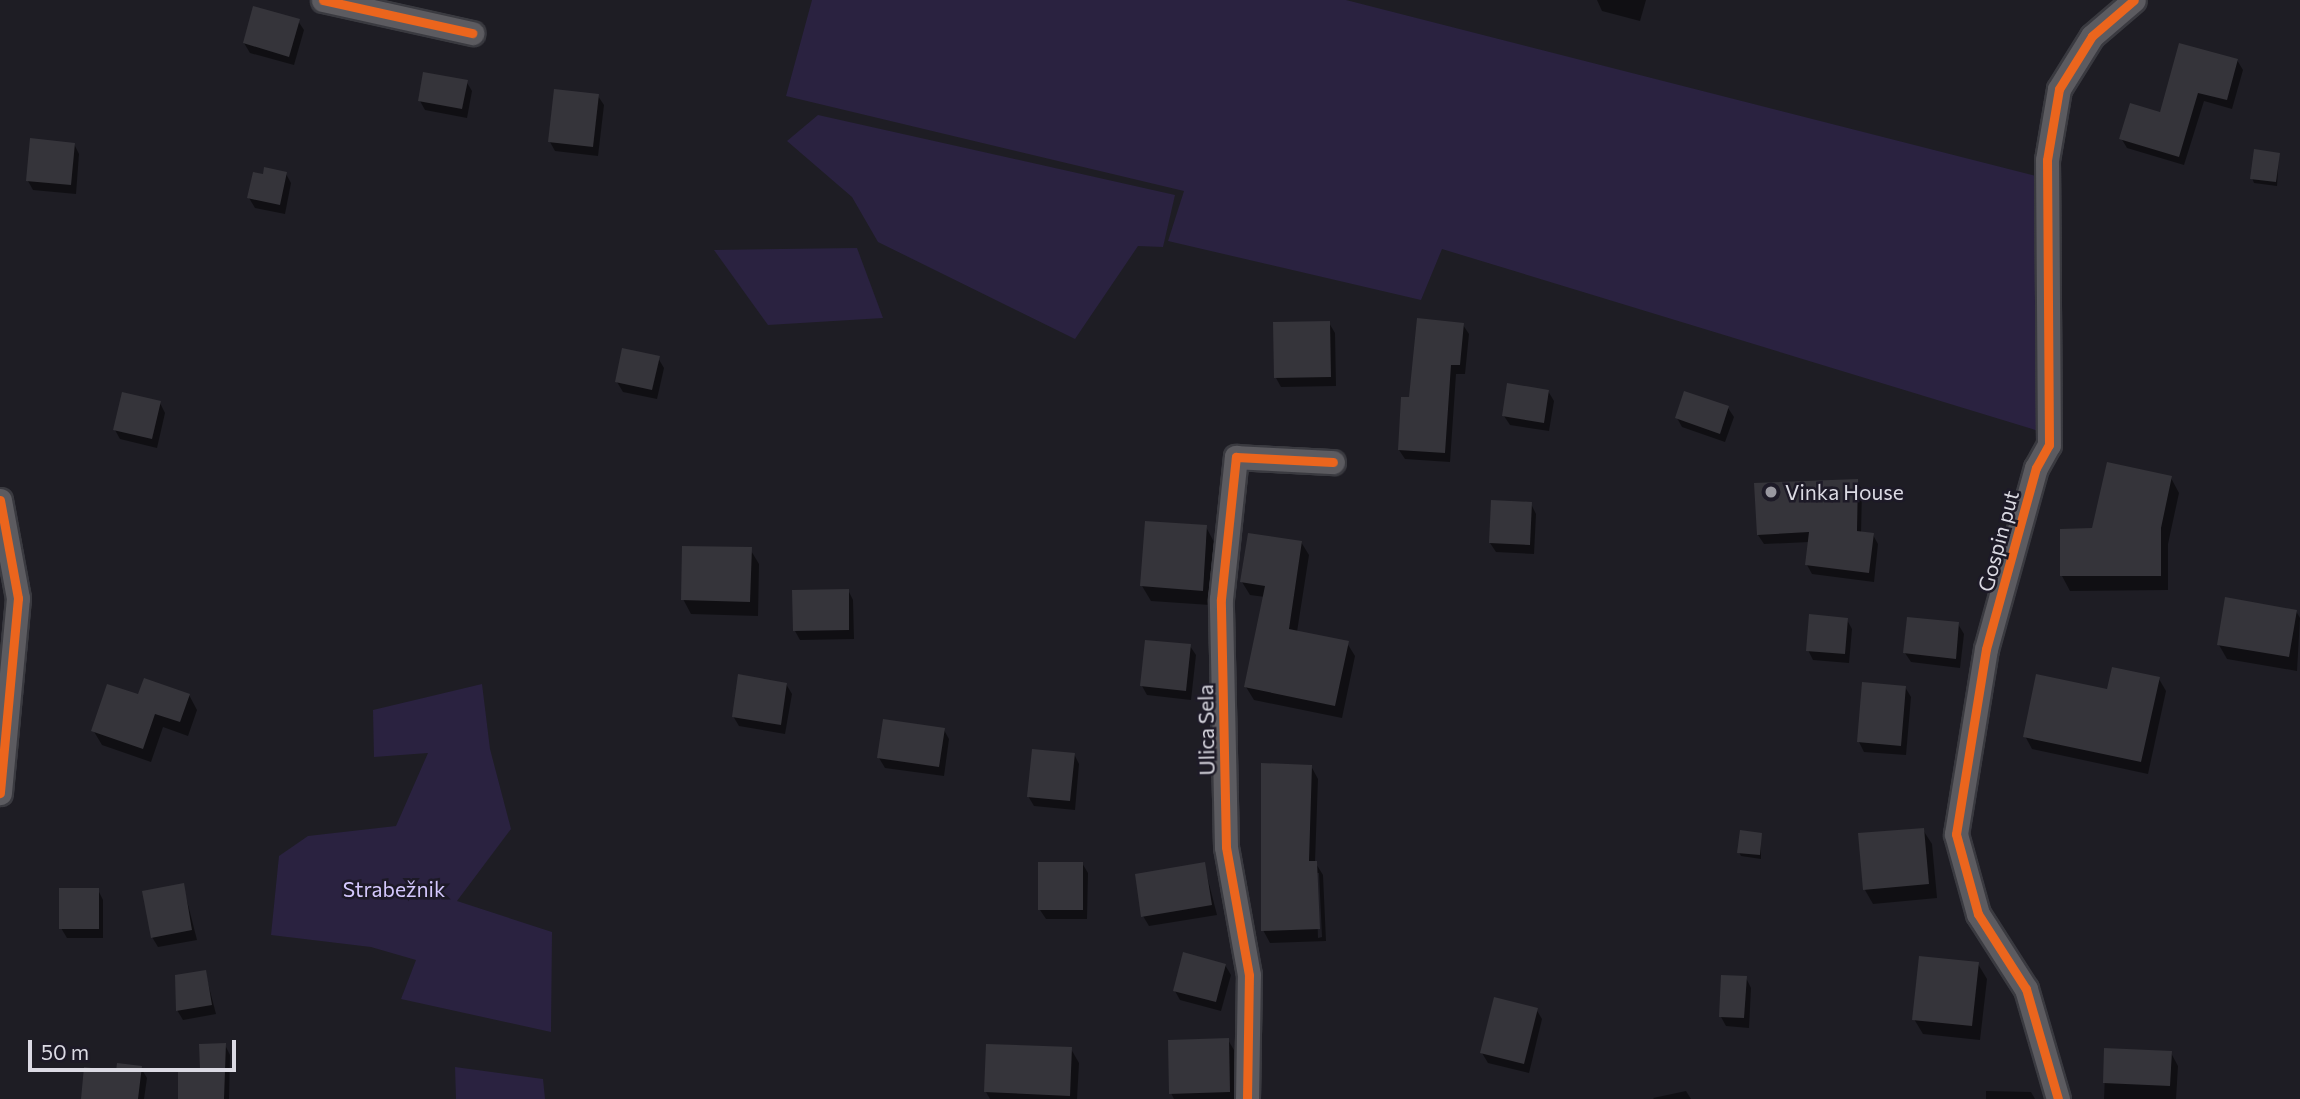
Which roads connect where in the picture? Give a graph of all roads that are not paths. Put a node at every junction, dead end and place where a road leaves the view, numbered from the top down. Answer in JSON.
{"nodes":[{"id":1,"x":323,"y":0,"type":"edge"},
{"id":2,"x":2134,"y":0,"type":"edge"},
{"id":3,"x":472,"y":33,"type":"dead end"},
{"id":4,"x":1334,"y":462,"type":"dead end"},
{"id":5,"x":0,"y":500,"type":"edge"},
{"id":6,"x":0,"y":793,"type":"edge"},
{"id":7,"x":1247,"y":1099,"type":"edge"},
{"id":8,"x":2058,"y":1099,"type":"edge"}],
"edges":[{"from":1,"to":3,"type":"street"},
{"from":2,"to":8,"type":"street","name":"Gospin put"},
{"from":4,"to":7,"type":"street","name":"Ulica Sela"},
{"from":5,"to":6,"type":"street"}]}
